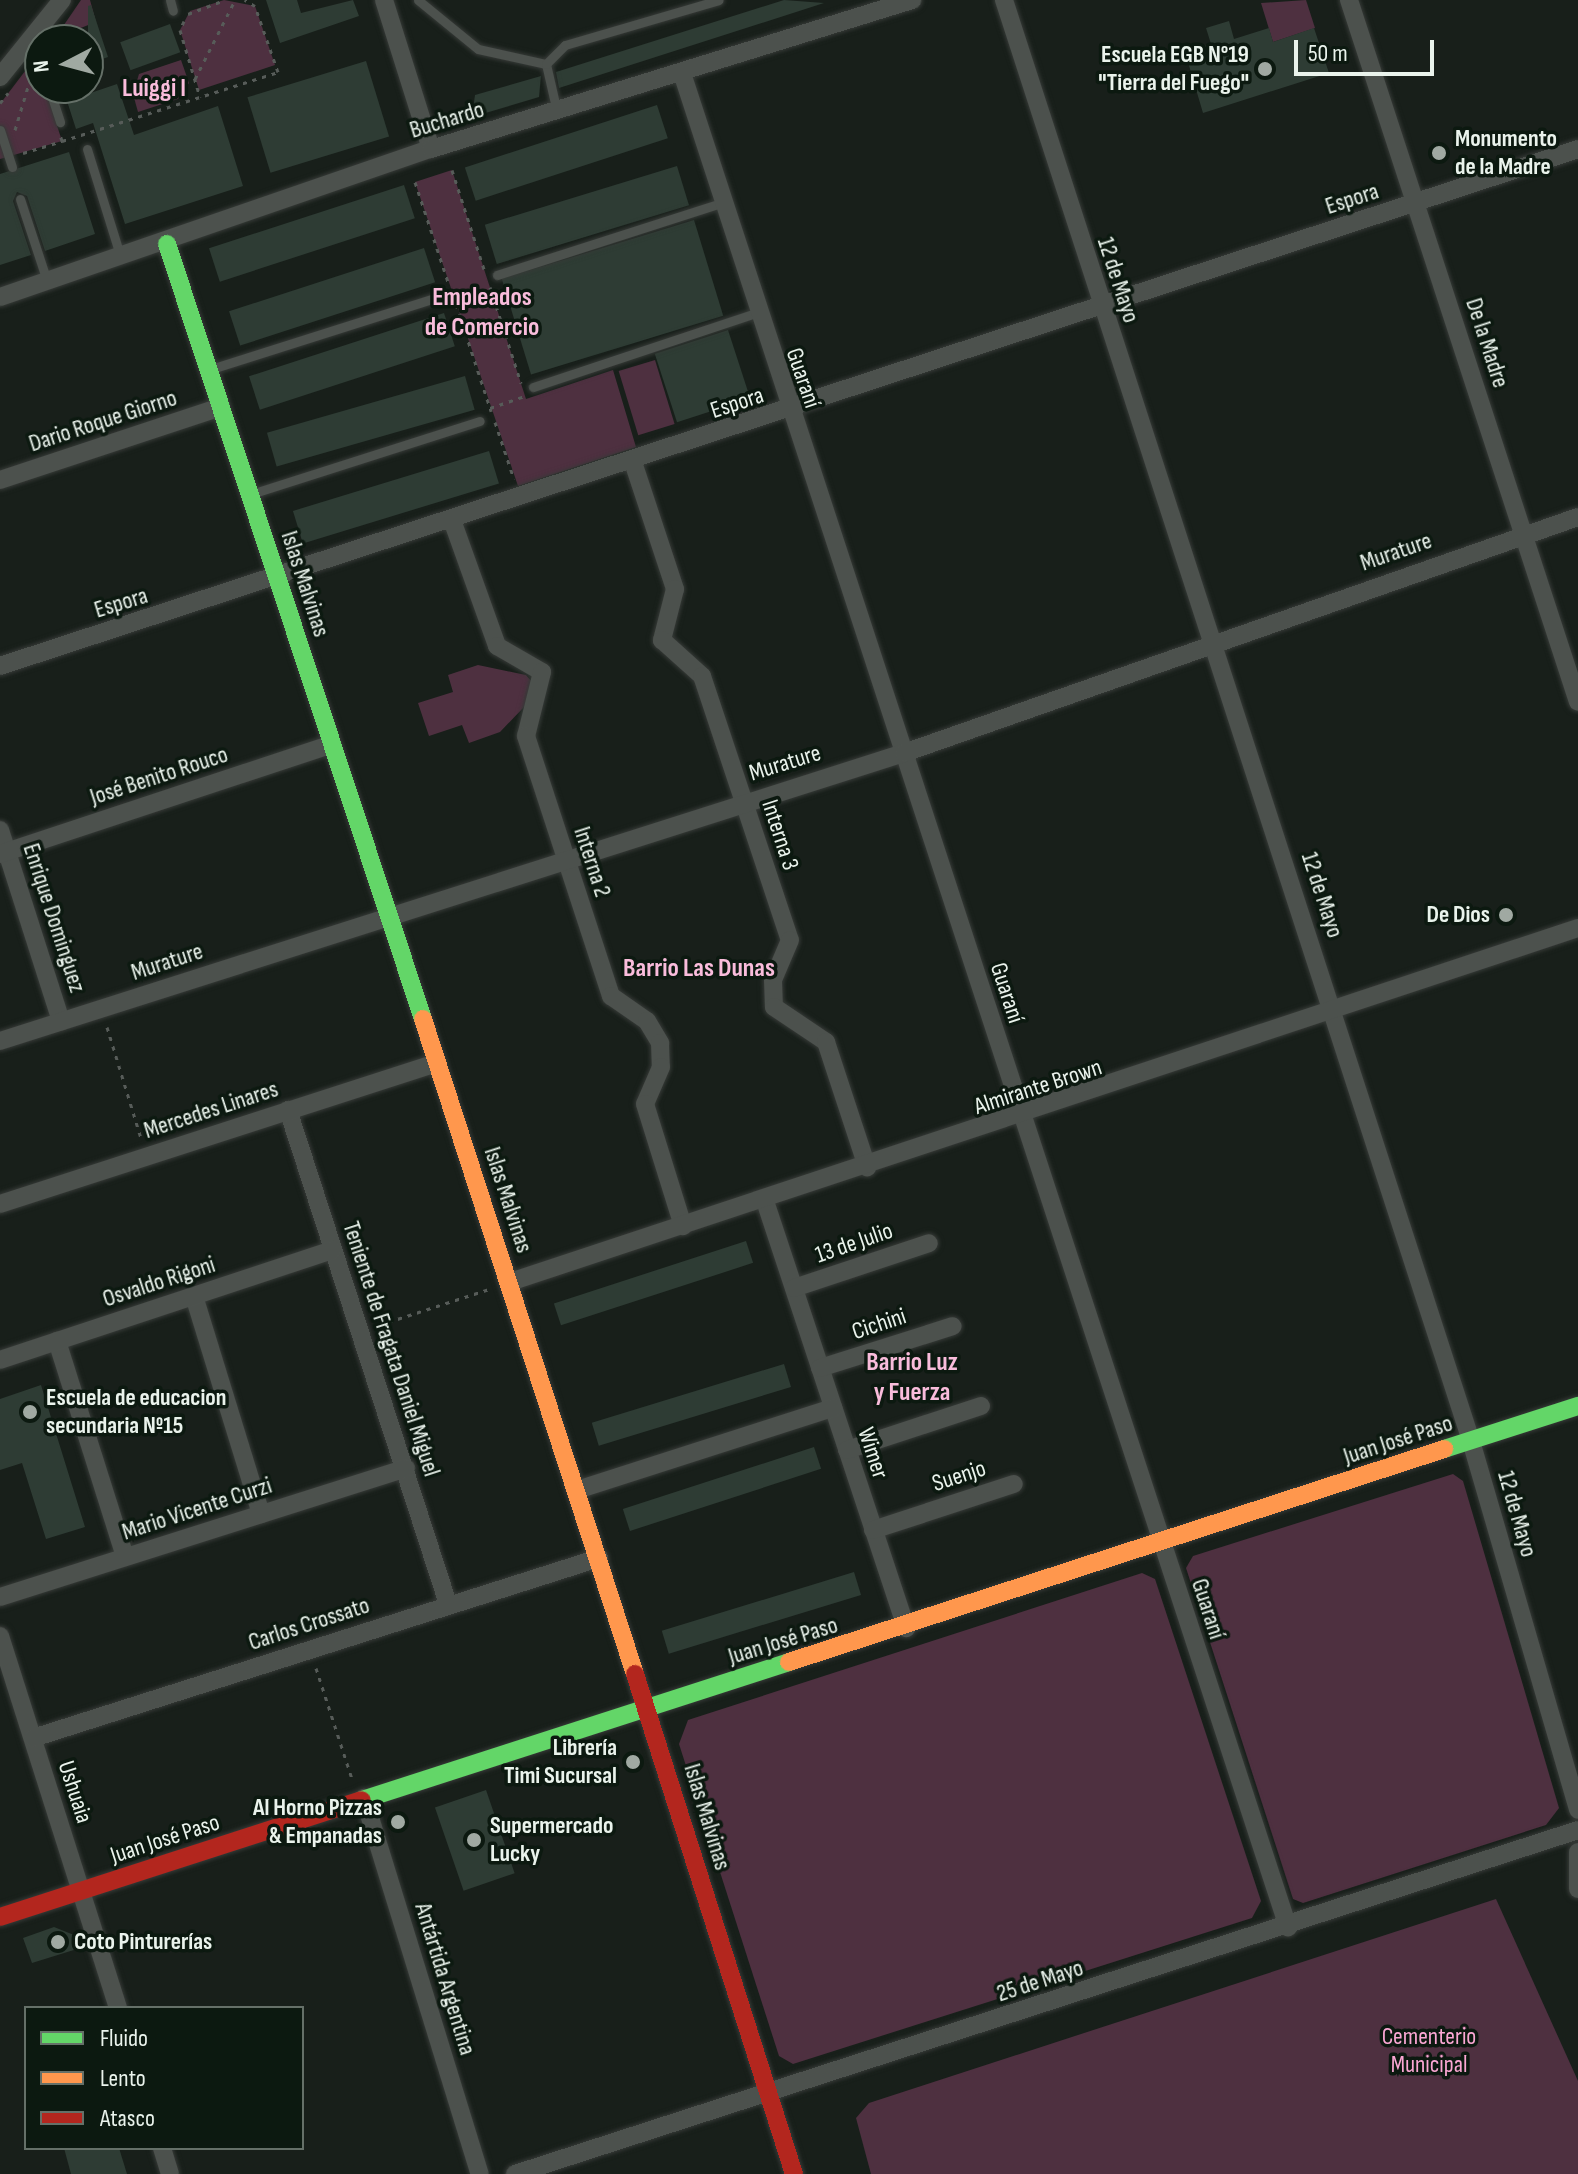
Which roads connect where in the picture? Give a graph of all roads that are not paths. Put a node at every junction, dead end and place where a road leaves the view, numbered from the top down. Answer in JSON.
{"nodes":[{"id":1,"x":62,"y":0,"type":"edge"},
{"id":2,"x":170,"y":0,"type":"edge"},
{"id":3,"x":384,"y":0,"type":"edge"},
{"id":4,"x":418,"y":0,"type":"edge"},
{"id":5,"x":719,"y":0,"type":"edge"},
{"id":6,"x":912,"y":0,"type":"edge"},
{"id":7,"x":1004,"y":0,"type":"edge"},
{"id":8,"x":1349,"y":0,"type":"edge"},
{"id":9,"x":173,"y":11,"type":"dead end"},
{"id":10,"x":43,"y":24,"type":"edge"},
{"id":11,"x":24,"y":47,"type":"edge"},
{"id":12,"x":546,"y":64,"type":"junction"},
{"id":13,"x":682,"y":73,"type":"junction"},
{"id":14,"x":0,"y":77,"type":"edge"},
{"id":15,"x":53,"y":104,"type":"edge"},
{"id":16,"x":557,"y":112,"type":"junction"},
{"id":17,"x":59,"y":125,"type":"road end"},
{"id":18,"x":0,"y":131,"type":"edge"},
{"id":19,"x":87,"y":149,"type":"dead end"},
{"id":20,"x":431,"y":149,"type":"junction"},
{"id":21,"x":1578,"y":149,"type":"edge"},
{"id":22,"x":10,"y":162,"type":"road end"},
{"id":23,"x":20,"y":199,"type":"dead end"},
{"id":24,"x":721,"y":203,"type":"junction"},
{"id":25,"x":1417,"y":203,"type":"junction"},
{"id":26,"x":167,"y":244,"type":"junction"},
{"id":27,"x":121,"y":258,"type":"junction"},
{"id":28,"x":497,"y":275,"type":"dead end"},
{"id":29,"x":47,"y":281,"type":"junction"},
{"id":30,"x":444,"y":295,"type":"dead end"},
{"id":31,"x":0,"y":297,"type":"edge"},
{"id":32,"x":1101,"y":306,"type":"junction"},
{"id":33,"x":756,"y":313,"type":"junction"},
{"id":34,"x":210,"y":370,"type":"junction"},
{"id":35,"x":533,"y":387,"type":"dead end"},
{"id":36,"x":221,"y":407,"type":"junction"},
{"id":37,"x":789,"y":411,"type":"junction"},
{"id":38,"x":480,"y":421,"type":"dead end"},
{"id":39,"x":633,"y":462,"type":"junction"},
{"id":40,"x":0,"y":480,"type":"edge"},
{"id":41,"x":250,"y":494,"type":"junction"},
{"id":42,"x":1578,"y":517,"type":"edge"},
{"id":43,"x":452,"y":520,"type":"junction"},
{"id":44,"x":1523,"y":534,"type":"junction"},
{"id":45,"x":279,"y":578,"type":"junction"},
{"id":46,"x":1213,"y":641,"type":"junction"},
{"id":47,"x":0,"y":666,"type":"edge"},
{"id":48,"x":1578,"y":702,"type":"edge"},
{"id":49,"x":332,"y":744,"type":"junction"},
{"id":50,"x":904,"y":753,"type":"junction"},
{"id":51,"x":744,"y":801,"type":"junction"},
{"id":52,"x":0,"y":830,"type":"edge"},
{"id":53,"x":4,"y":853,"type":"edge"},
{"id":54,"x":566,"y":859,"type":"junction"},
{"id":55,"x":387,"y":916,"type":"junction"},
{"id":56,"x":1578,"y":928,"type":"edge"},
{"id":57,"x":1335,"y":1012,"type":"junction"},
{"id":58,"x":61,"y":1021,"type":"junction"},
{"id":59,"x":0,"y":1041,"type":"edge"},
{"id":60,"x":437,"y":1063,"type":"junction"},
{"id":61,"x":288,"y":1110,"type":"junction"},
{"id":62,"x":1023,"y":1118,"type":"junction"},
{"id":63,"x":867,"y":1167,"type":"junction"},
{"id":64,"x":765,"y":1201,"type":"junction"},
{"id":65,"x":0,"y":1204,"type":"edge"},
{"id":66,"x":683,"y":1226,"type":"junction"},
{"id":67,"x":929,"y":1243,"type":"dead end"},
{"id":68,"x":332,"y":1250,"type":"junction"},
{"id":69,"x":510,"y":1282,"type":"junction"},
{"id":70,"x":794,"y":1288,"type":"junction"},
{"id":71,"x":194,"y":1296,"type":"junction"},
{"id":72,"x":953,"y":1326,"type":"dead end"},
{"id":73,"x":57,"y":1341,"type":"junction"},
{"id":74,"x":0,"y":1360,"type":"edge"},
{"id":75,"x":820,"y":1368,"type":"junction"},
{"id":76,"x":981,"y":1406,"type":"dead end"},
{"id":77,"x":1578,"y":1406,"type":"edge"},
{"id":78,"x":833,"y":1408,"type":"junction"},
{"id":79,"x":1471,"y":1441,"type":"junction"},
{"id":80,"x":847,"y":1450,"type":"junction"},
{"id":81,"x":406,"y":1468,"type":"junction"},
{"id":82,"x":1014,"y":1484,"type":"dead end"},
{"id":83,"x":577,"y":1490,"type":"junction"},
{"id":84,"x":261,"y":1514,"type":"junction"},
{"id":85,"x":873,"y":1530,"type":"junction"},
{"id":86,"x":1161,"y":1541,"type":"junction"},
{"id":87,"x":125,"y":1557,"type":"junction"},
{"id":88,"x":599,"y":1558,"type":"junction"},
{"id":89,"x":1,"y":1595,"type":"edge"},
{"id":90,"x":448,"y":1604,"type":"junction"},
{"id":91,"x":906,"y":1628,"type":"junction"},
{"id":92,"x":0,"y":1636,"type":"edge"},
{"id":93,"x":648,"y":1709,"type":"junction"},
{"id":94,"x":33,"y":1738,"type":"junction"},
{"id":95,"x":361,"y":1799,"type":"junction"},
{"id":96,"x":1578,"y":1810,"type":"edge"},
{"id":97,"x":1578,"y":1830,"type":"edge"},
{"id":98,"x":1578,"y":1852,"type":"edge"},
{"id":99,"x":1578,"y":1889,"type":"edge"},
{"id":100,"x":82,"y":1891,"type":"junction"},
{"id":101,"x":0,"y":1917,"type":"edge"},
{"id":102,"x":1288,"y":1927,"type":"junction"},
{"id":103,"x":117,"y":2006,"type":"edge"},
{"id":104,"x":768,"y":2092,"type":"junction"},
{"id":105,"x":163,"y":2150,"type":"edge"},
{"id":106,"x":170,"y":2174,"type":"edge"},
{"id":107,"x":480,"y":2174,"type":"edge"},
{"id":108,"x":515,"y":2174,"type":"edge"},
{"id":109,"x":794,"y":2174,"type":"edge"}],
"edges":[{"from":1,"to":10,"type":"street"},
{"from":2,"to":9,"type":"lane"},
{"from":3,"to":20,"type":"street"},
{"from":4,"to":12,"type":"lane"},
{"from":5,"to":12,"type":"lane"},
{"from":6,"to":13,"type":"street","name":"Buchardo"},
{"from":7,"to":32,"type":"street","name":"12 de Mayo"},
{"from":8,"to":25,"type":"street","name":"De la Madre"},
{"from":11,"to":14,"type":"street"},
{"from":12,"to":16,"type":"lane"},
{"from":13,"to":16,"type":"street","name":"Buchardo"},
{"from":13,"to":24,"type":"street","name":"Guaraní"},
{"from":15,"to":17,"type":"lane"},
{"from":16,"to":20,"type":"street","name":"Buchardo"},
{"from":18,"to":22,"type":"lane"},
{"from":19,"to":27,"type":"lane"},
{"from":20,"to":26,"type":"street","name":"Buchardo"},
{"from":21,"to":25,"type":"street","name":"Espora"},
{"from":23,"to":29,"type":"lane"},
{"from":24,"to":28,"type":"lane"},
{"from":24,"to":33,"type":"street","name":"Guaraní"},
{"from":25,"to":32,"type":"street","name":"Espora"},
{"from":25,"to":44,"type":"street","name":"De la Madre"},
{"from":26,"to":27,"type":"street","name":"Buchardo"},
{"from":26,"to":34,"type":"street","name":"Islas Malvinas"},
{"from":27,"to":29,"type":"street","name":"Buchardo"},
{"from":29,"to":31,"type":"street","name":"Buchardo"},
{"from":30,"to":34,"type":"lane"},
{"from":32,"to":37,"type":"street","name":"Espora"},
{"from":32,"to":46,"type":"street","name":"12 de Mayo"},
{"from":33,"to":35,"type":"lane"},
{"from":33,"to":37,"type":"street","name":"Guaraní"},
{"from":34,"to":36,"type":"street","name":"Islas Malvinas"},
{"from":36,"to":40,"type":"street","name":"Dario Roque Giorno"},
{"from":36,"to":41,"type":"street","name":"Islas Malvinas"},
{"from":37,"to":39,"type":"street","name":"Espora"},
{"from":37,"to":50,"type":"street","name":"Guaraní"},
{"from":38,"to":41,"type":"lane"},
{"from":39,"to":43,"type":"street","name":"Espora"},
{"from":39,"to":51,"type":"street","name":"Interna 3"},
{"from":41,"to":45,"type":"street","name":"Islas Malvinas"},
{"from":42,"to":44,"type":"street","name":"Murature"},
{"from":43,"to":45,"type":"street","name":"Espora"},
{"from":43,"to":54,"type":"street","name":"Interna 2"},
{"from":44,"to":46,"type":"street","name":"Murature"},
{"from":44,"to":48,"type":"street","name":"De la Madre"},
{"from":45,"to":47,"type":"street","name":"Espora"},
{"from":45,"to":49,"type":"street","name":"Islas Malvinas"},
{"from":46,"to":50,"type":"street","name":"Murature"},
{"from":46,"to":57,"type":"street","name":"12 de Mayo"},
{"from":49,"to":53,"type":"street","name":"José Benito Rouco"},
{"from":49,"to":55,"type":"street","name":"Islas Malvinas"},
{"from":50,"to":51,"type":"street","name":"Murature"},
{"from":50,"to":62,"type":"street","name":"Guaraní"},
{"from":51,"to":54,"type":"street","name":"Murature"},
{"from":51,"to":63,"type":"street","name":"Interna 3"},
{"from":52,"to":53,"type":"street","name":"Enrique Dominguez"},
{"from":53,"to":58,"type":"street","name":"Enrique Dominguez"},
{"from":54,"to":55,"type":"street","name":"Murature"},
{"from":54,"to":66,"type":"street","name":"Interna 2"},
{"from":55,"to":58,"type":"street","name":"Murature"},
{"from":55,"to":60,"type":"street","name":"Islas Malvinas"},
{"from":56,"to":57,"type":"street","name":"Almirante Brown"},
{"from":57,"to":62,"type":"street","name":"Almirante Brown"},
{"from":57,"to":79,"type":"street","name":"12 de Mayo"},
{"from":58,"to":59,"type":"street","name":"Murature"},
{"from":60,"to":61,"type":"street","name":"Mercedes Linares"},
{"from":60,"to":69,"type":"street","name":"Islas Malvinas"},
{"from":61,"to":65,"type":"street","name":"Mercedes Linares"},
{"from":61,"to":68,"type":"street","name":"Teniente de Fragata Daniel Miguel"},
{"from":62,"to":63,"type":"street","name":"Almirante Brown"},
{"from":62,"to":86,"type":"street","name":"Guaraní"},
{"from":63,"to":64,"type":"street","name":"Almirante Brown"},
{"from":64,"to":66,"type":"street","name":"Almirante Brown"},
{"from":64,"to":70,"type":"street","name":"Wimer"},
{"from":66,"to":69,"type":"street","name":"Almirante Brown"},
{"from":67,"to":70,"type":"street","name":"13 de Julio"},
{"from":68,"to":71,"type":"street","name":"Osvaldo Rigoni"},
{"from":68,"to":81,"type":"street","name":"Teniente de Fragata Daniel Miguel"},
{"from":69,"to":83,"type":"street","name":"Islas Malvinas"},
{"from":70,"to":75,"type":"street","name":"Wimer"},
{"from":71,"to":73,"type":"street","name":"Osvaldo Rigoni"},
{"from":71,"to":84,"type":"street"},
{"from":72,"to":75,"type":"street","name":"Cichini"},
{"from":73,"to":74,"type":"street","name":"Osvaldo Rigoni"},
{"from":73,"to":87,"type":"street"},
{"from":75,"to":78,"type":"street","name":"Wimer"},
{"from":76,"to":80,"type":"street"},
{"from":77,"to":79,"type":"street","name":"Juan José Paso"},
{"from":78,"to":80,"type":"street","name":"Wimer"},
{"from":78,"to":83,"type":"street"},
{"from":79,"to":86,"type":"street","name":"Juan José Paso"},
{"from":79,"to":96,"type":"street","name":"12 de Mayo"},
{"from":80,"to":85,"type":"street","name":"Wimer"},
{"from":81,"to":84,"type":"street","name":"Mario Vicente Curzi"},
{"from":81,"to":90,"type":"street","name":"Teniente de Fragata Daniel Miguel"},
{"from":82,"to":85,"type":"street","name":"Suenjo"},
{"from":83,"to":88,"type":"street","name":"Islas Malvinas"},
{"from":84,"to":87,"type":"street","name":"Mario Vicente Curzi"},
{"from":85,"to":91,"type":"street","name":"Wimer"},
{"from":86,"to":91,"type":"street","name":"Juan José Paso"},
{"from":86,"to":102,"type":"street","name":"Guaraní"},
{"from":87,"to":89,"type":"street","name":"Mario Vicente Curzi"},
{"from":88,"to":90,"type":"street","name":"Carlos Crossato"},
{"from":88,"to":93,"type":"street","name":"Islas Malvinas"},
{"from":90,"to":94,"type":"street","name":"Carlos Crossato"},
{"from":91,"to":93,"type":"street","name":"Juan José Paso"},
{"from":92,"to":94,"type":"street","name":"Ushuaia"},
{"from":93,"to":95,"type":"street","name":"Juan José Paso"},
{"from":93,"to":104,"type":"street","name":"Islas Malvinas"},
{"from":94,"to":100,"type":"street","name":"Ushuaia"},
{"from":95,"to":100,"type":"street","name":"Juan José Paso"},
{"from":95,"to":107,"type":"street","name":"Antártida Argentina"},
{"from":97,"to":102,"type":"street","name":"25 de Mayo"},
{"from":98,"to":99,"type":"street"},
{"from":100,"to":101,"type":"street","name":"Juan José Paso"},
{"from":100,"to":103,"type":"street","name":"Ushuaia"},
{"from":102,"to":104,"type":"street","name":"25 de Mayo"},
{"from":104,"to":108,"type":"street","name":"25 de Mayo"},
{"from":104,"to":109,"type":"street","name":"Islas Malvinas"},
{"from":105,"to":106,"type":"street"}]}
